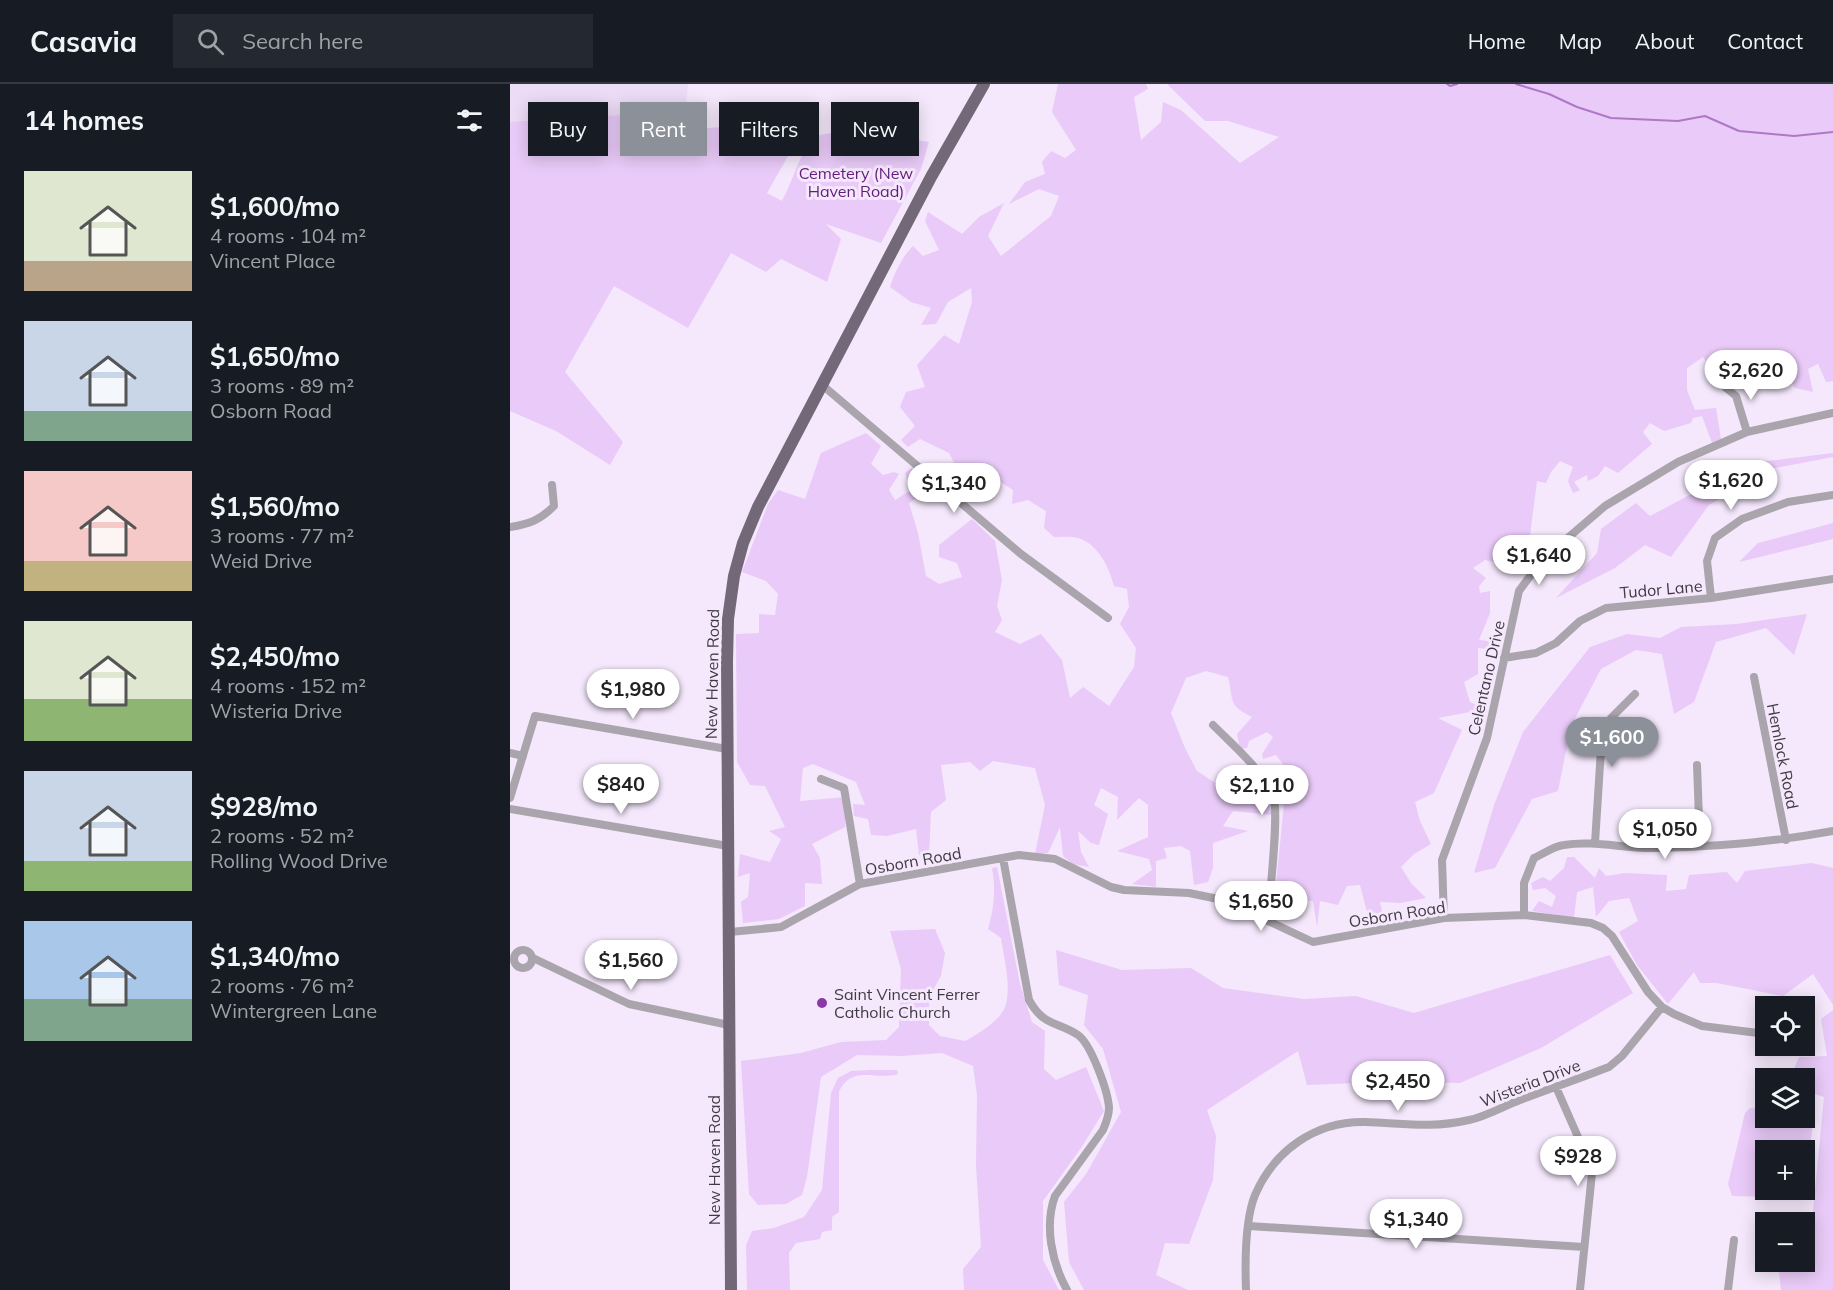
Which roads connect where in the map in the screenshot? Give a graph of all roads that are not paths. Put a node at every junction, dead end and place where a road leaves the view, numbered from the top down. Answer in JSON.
{"nodes":[{"id":1,"x":984,"y":84,"type":"edge"},
{"id":2,"x":821,"y":384,"type":"junction"},
{"id":3,"x":1726,"y":388,"type":"dead end"},
{"id":4,"x":1833,"y":413,"type":"edge"},
{"id":5,"x":1747,"y":432,"type":"junction"},
{"id":6,"x":552,"y":485,"type":"dead end"},
{"id":7,"x":1833,"y":495,"type":"edge"},
{"id":8,"x":510,"y":527,"type":"edge"},
{"id":9,"x":1833,"y":579,"type":"edge"},
{"id":10,"x":1711,"y":598,"type":"junction"},
{"id":11,"x":1108,"y":618,"type":"dead end"},
{"id":12,"x":1504,"y":658,"type":"junction"},
{"id":13,"x":1754,"y":677,"type":"dead end"},
{"id":14,"x":1635,"y":694,"type":"dead end"},
{"id":15,"x":1213,"y":725,"type":"dead end"},
{"id":16,"x":728,"y":749,"type":"junction"},
{"id":17,"x":510,"y":753,"type":"edge"},
{"id":18,"x":523,"y":756,"type":"junction"},
{"id":19,"x":1697,"y":765,"type":"dead end"},
{"id":20,"x":821,"y":778,"type":"dead end"},
{"id":21,"x":510,"y":798,"type":"edge"},
{"id":22,"x":510,"y":809,"type":"edge"},
{"id":23,"x":1833,"y":831,"type":"edge"},
{"id":24,"x":1786,"y":840,"type":"junction"},
{"id":25,"x":1595,"y":843,"type":"junction"},
{"id":26,"x":728,"y":846,"type":"junction"},
{"id":27,"x":1700,"y":846,"type":"junction"},
{"id":28,"x":1003,"y":858,"type":"junction"},
{"id":29,"x":860,"y":884,"type":"junction"},
{"id":30,"x":1524,"y":915,"type":"junction"},
{"id":31,"x":1444,"y":918,"type":"junction"},
{"id":32,"x":1268,"y":920,"type":"junction"},
{"id":33,"x":730,"y":932,"type":"junction"},
{"id":34,"x":532,"y":958,"type":"dead end"},
{"id":35,"x":1662,"y":1007,"type":"junction"},
{"id":36,"x":729,"y":1025,"type":"junction"},
{"id":37,"x":1755,"y":1033,"type":"edge"},
{"id":38,"x":1556,"y":1087,"type":"junction"},
{"id":39,"x":1249,"y":1227,"type":"junction"},
{"id":40,"x":1734,"y":1239,"type":"dead end"},
{"id":41,"x":1584,"y":1247,"type":"junction"},
{"id":42,"x":732,"y":1290,"type":"edge"},
{"id":43,"x":1067,"y":1290,"type":"edge"},
{"id":44,"x":1246,"y":1290,"type":"edge"},
{"id":45,"x":1580,"y":1290,"type":"edge"},
{"id":46,"x":1728,"y":1290,"type":"edge"}],
"edges":[{"from":1,"to":2,"type":"main road","name":"New Haven Road"},
{"from":2,"to":11,"type":"street"},
{"from":2,"to":16,"type":"main road","name":"New Haven Road"},
{"from":3,"to":5,"type":"street"},
{"from":4,"to":5,"type":"street","name":"Celentano Drive"},
{"from":5,"to":12,"type":"street","name":"Celentano Drive"},
{"from":6,"to":8,"type":"street"},
{"from":7,"to":10,"type":"street"},
{"from":9,"to":10,"type":"street","name":"Tudor Lane"},
{"from":10,"to":12,"type":"street","name":"Tudor Lane"},
{"from":12,"to":31,"type":"street","name":"Celentano Drive"},
{"from":13,"to":24,"type":"street","name":"Hemlock Road"},
{"from":14,"to":25,"type":"street"},
{"from":15,"to":32,"type":"street"},
{"from":16,"to":18,"type":"street"},
{"from":16,"to":26,"type":"main road","name":"New Haven Road"},
{"from":17,"to":18,"type":"street"},
{"from":18,"to":21,"type":"street"},
{"from":19,"to":27,"type":"street"},
{"from":20,"to":29,"type":"street"},
{"from":22,"to":26,"type":"street"},
{"from":23,"to":24,"type":"street"},
{"from":24,"to":27,"type":"street"},
{"from":25,"to":27,"type":"street"},
{"from":25,"to":30,"type":"street"},
{"from":26,"to":33,"type":"main road","name":"New Haven Road"},
{"from":28,"to":29,"type":"street","name":"Osborn Road"},
{"from":28,"to":32,"type":"street","name":"Osborn Road"},
{"from":28,"to":43,"type":"street"},
{"from":29,"to":33,"type":"street","name":"Osborn Road"},
{"from":30,"to":31,"type":"street","name":"Osborn Road"},
{"from":30,"to":35,"type":"street","name":"Osborn Road"},
{"from":31,"to":32,"type":"street","name":"Osborn Road"},
{"from":33,"to":36,"type":"main road","name":"New Haven Road"},
{"from":34,"to":36,"type":"street"},
{"from":35,"to":37,"type":"street","name":"Osborn Road"},
{"from":35,"to":38,"type":"street","name":"Wisteria Drive"},
{"from":36,"to":42,"type":"main road","name":"New Haven Road"},
{"from":38,"to":39,"type":"street","name":"Wisteria Drive"},
{"from":38,"to":41,"type":"street"},
{"from":39,"to":41,"type":"street"},
{"from":39,"to":44,"type":"street","name":"Wisteria Drive"},
{"from":40,"to":46,"type":"street"},
{"from":41,"to":45,"type":"street"}]}
